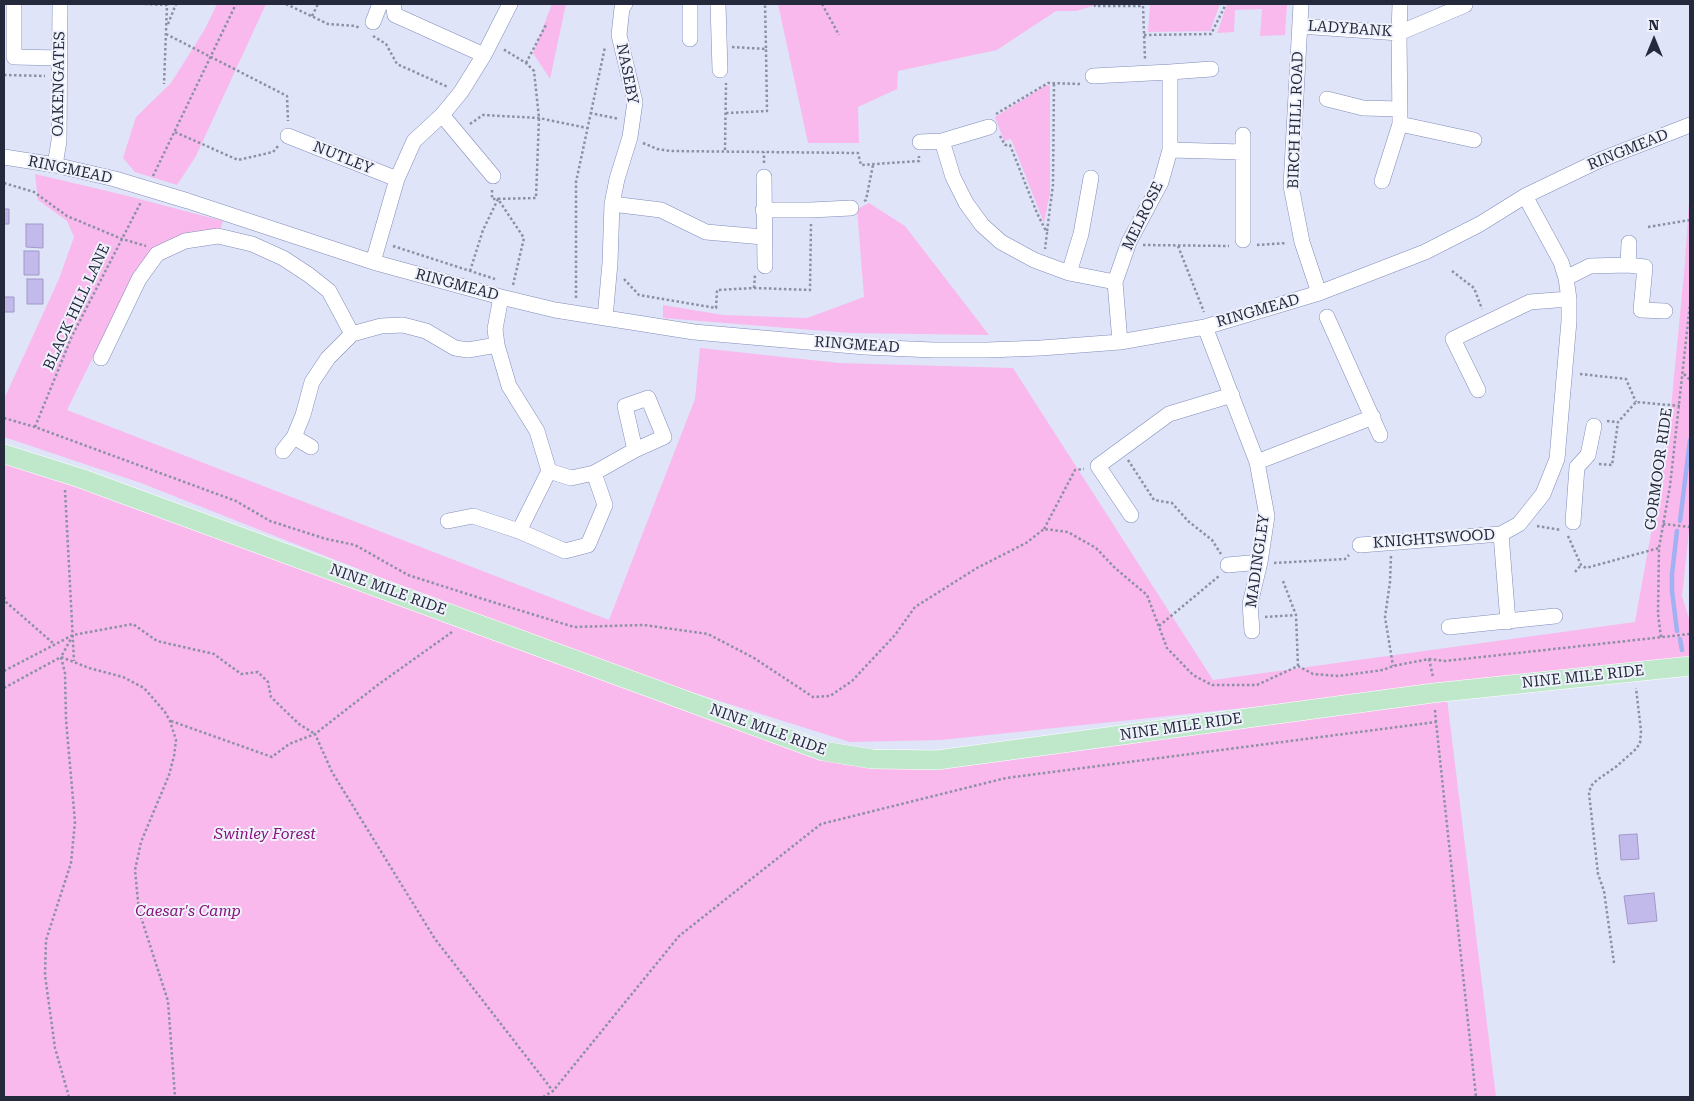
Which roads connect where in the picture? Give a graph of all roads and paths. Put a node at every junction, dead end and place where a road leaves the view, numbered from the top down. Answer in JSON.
{"nodes":[{"id":1,"x":14,"y":4,"type":"edge"},
{"id":2,"x":60,"y":4,"type":"edge"},
{"id":3,"x":145,"y":4,"type":"edge"},
{"id":4,"x":176,"y":4,"type":"edge"},
{"id":5,"x":236,"y":4,"type":"edge"},
{"id":6,"x":286,"y":4,"type":"edge"},
{"id":7,"x":318,"y":4,"type":"edge"},
{"id":8,"x":380,"y":4,"type":"edge"},
{"id":9,"x":393,"y":4,"type":"edge"},
{"id":10,"x":510,"y":4,"type":"edge"},
{"id":11,"x":626,"y":4,"type":"edge"},
{"id":12,"x":690,"y":4,"type":"edge"},
{"id":13,"x":718,"y":4,"type":"edge"},
{"id":14,"x":765,"y":4,"type":"edge"},
{"id":15,"x":822,"y":4,"type":"edge"},
{"id":16,"x":1095,"y":4,"type":"edge"},
{"id":17,"x":1149,"y":4,"type":"edge"},
{"id":18,"x":1226,"y":4,"type":"edge"},
{"id":19,"x":1301,"y":4,"type":"edge"},
{"id":20,"x":1400,"y":4,"type":"edge"},
{"id":21,"x":1465,"y":5,"type":"edge"},
{"id":22,"x":1143,"y":6,"type":"junction"},
{"id":23,"x":312,"y":16,"type":"junction"},
{"id":24,"x":547,"y":23,"type":"dead end"},
{"id":25,"x":1300,"y":26,"type":"junction"},
{"id":26,"x":166,"y":28,"type":"junction"},
{"id":27,"x":367,"y":28,"type":"junction"},
{"id":28,"x":1399,"y":33,"type":"junction"},
{"id":29,"x":166,"y":34,"type":"junction"},
{"id":30,"x":838,"y":35,"type":"dead end"},
{"id":31,"x":1144,"y":35,"type":"junction"},
{"id":32,"x":690,"y":39,"type":"dead end"},
{"id":33,"x":606,"y":45,"type":"dead end"},
{"id":34,"x":720,"y":46,"type":"junction"},
{"id":35,"x":487,"y":48,"type":"junction"},
{"id":36,"x":766,"y":49,"type":"junction"},
{"id":37,"x":210,"y":57,"type":"junction"},
{"id":38,"x":60,"y":58,"type":"junction"},
{"id":39,"x":526,"y":63,"type":"junction"},
{"id":40,"x":1211,"y":69,"type":"dead end"},
{"id":41,"x":720,"y":70,"type":"joint"},
{"id":42,"x":1170,"y":72,"type":"junction"},
{"id":43,"x":1146,"y":73,"type":"junction"},
{"id":44,"x":4,"y":75,"type":"edge"},
{"id":45,"x":1093,"y":76,"type":"joint"},
{"id":46,"x":60,"y":77,"type":"junction"},
{"id":47,"x":1054,"y":83,"type":"junction"},
{"id":48,"x":164,"y":84,"type":"dead end"},
{"id":49,"x":461,"y":92,"type":"junction"},
{"id":50,"x":1327,"y":99,"type":"dead end"},
{"id":51,"x":590,"y":113,"type":"junction"},
{"id":52,"x":726,"y":113,"type":"junction"},
{"id":53,"x":442,"y":115,"type":"junction"},
{"id":54,"x":1400,"y":117,"type":"junction"},
{"id":55,"x":539,"y":118,"type":"junction"},
{"id":56,"x":632,"y":122,"type":"junction"},
{"id":57,"x":992,"y":125,"type":"junction"},
{"id":58,"x":1690,"y":125,"type":"edge"},
{"id":59,"x":587,"y":128,"type":"junction"},
{"id":60,"x":175,"y":132,"type":"junction"},
{"id":61,"x":457,"y":134,"type":"junction"},
{"id":62,"x":1243,"y":135,"type":"dead end"},
{"id":63,"x":288,"y":136,"type":"junction"},
{"id":64,"x":630,"y":137,"type":"junction"},
{"id":65,"x":1474,"y":140,"type":"dead end"},
{"id":66,"x":942,"y":141,"type":"junction"},
{"id":67,"x":920,"y":142,"type":"joint"},
{"id":68,"x":725,"y":150,"type":"junction"},
{"id":69,"x":1170,"y":150,"type":"junction"},
{"id":70,"x":1243,"y":152,"type":"junction"},
{"id":71,"x":4,"y":157,"type":"edge"},
{"id":72,"x":55,"y":165,"type":"junction"},
{"id":73,"x":873,"y":165,"type":"junction"},
{"id":74,"x":493,"y":176,"type":"joint"},
{"id":75,"x":153,"y":177,"type":"dead end"},
{"id":76,"x":764,"y":177,"type":"dead end"},
{"id":77,"x":1092,"y":178,"type":"dead end"},
{"id":78,"x":397,"y":179,"type":"junction"},
{"id":79,"x":1382,"y":181,"type":"dead end"},
{"id":80,"x":4,"y":182,"type":"edge"},
{"id":81,"x":1526,"y":196,"type":"junction"},
{"id":82,"x":143,"y":199,"type":"dead end"},
{"id":83,"x":498,"y":199,"type":"junction"},
{"id":84,"x":612,"y":204,"type":"junction"},
{"id":85,"x":850,"y":208,"type":"joint"},
{"id":86,"x":763,"y":210,"type":"junction"},
{"id":87,"x":811,"y":210,"type":"junction"},
{"id":88,"x":1690,"y":220,"type":"edge"},
{"id":89,"x":1648,"y":227,"type":"dead end"},
{"id":90,"x":1047,"y":233,"type":"junction"},
{"id":91,"x":763,"y":237,"type":"junction"},
{"id":92,"x":122,"y":239,"type":"junction"},
{"id":93,"x":379,"y":242,"type":"junction"},
{"id":94,"x":1302,"y":242,"type":"junction"},
{"id":95,"x":1243,"y":243,"type":"junction"},
{"id":96,"x":1629,"y":243,"type":"dead end"},
{"id":97,"x":1128,"y":244,"type":"junction"},
{"id":98,"x":1178,"y":246,"type":"junction"},
{"id":99,"x":1045,"y":251,"type":"dead end"},
{"id":100,"x":157,"y":254,"type":"junction"},
{"id":101,"x":373,"y":262,"type":"junction"},
{"id":102,"x":610,"y":263,"type":"junction"},
{"id":103,"x":1628,"y":265,"type":"junction"},
{"id":104,"x":765,"y":266,"type":"dead end"},
{"id":105,"x":470,"y":271,"type":"junction"},
{"id":106,"x":1452,"y":271,"type":"dead end"},
{"id":107,"x":1069,"y":273,"type":"junction"},
{"id":108,"x":1566,"y":278,"type":"junction"},
{"id":109,"x":496,"y":279,"type":"dead end"},
{"id":110,"x":1115,"y":282,"type":"junction"},
{"id":111,"x":1320,"y":293,"type":"junction"},
{"id":112,"x":505,"y":298,"type":"junction"},
{"id":113,"x":1569,"y":299,"type":"junction"},
{"id":114,"x":1690,"y":304,"type":"edge"},
{"id":115,"x":1665,"y":310,"type":"dead end"},
{"id":116,"x":576,"y":313,"type":"junction"},
{"id":117,"x":1327,"y":317,"type":"dead end"},
{"id":118,"x":605,"y":318,"type":"junction"},
{"id":119,"x":1491,"y":320,"type":"junction"},
{"id":120,"x":1207,"y":326,"type":"junction"},
{"id":121,"x":352,"y":334,"type":"junction"},
{"id":122,"x":1120,"y":342,"type":"junction"},
{"id":123,"x":497,"y":345,"type":"junction"},
{"id":124,"x":100,"y":358,"type":"dead end"},
{"id":125,"x":1565,"y":372,"type":"junction"},
{"id":126,"x":1684,"y":374,"type":"junction"},
{"id":127,"x":1690,"y":380,"type":"edge"},
{"id":128,"x":1478,"y":390,"type":"dead end"},
{"id":129,"x":1232,"y":395,"type":"junction"},
{"id":130,"x":1636,"y":402,"type":"junction"},
{"id":131,"x":1680,"y":406,"type":"junction"},
{"id":132,"x":1373,"y":417,"type":"junction"},
{"id":133,"x":4,"y":418,"type":"edge"},
{"id":134,"x":1594,"y":426,"type":"dead end"},
{"id":135,"x":35,"y":427,"type":"junction"},
{"id":136,"x":1380,"y":435,"type":"dead end"},
{"id":137,"x":294,"y":437,"type":"junction"},
{"id":138,"x":311,"y":447,"type":"dead end"},
{"id":139,"x":635,"y":450,"type":"dead end"},
{"id":140,"x":1121,"y":450,"type":"junction"},
{"id":141,"x":284,"y":451,"type":"dead end"},
{"id":142,"x":4,"y":454,"type":"edge"},
{"id":143,"x":1557,"y":459,"type":"junction"},
{"id":144,"x":1257,"y":462,"type":"junction"},
{"id":145,"x":1580,"y":464,"type":"junction"},
{"id":146,"x":1098,"y":466,"type":"junction"},
{"id":147,"x":549,"y":471,"type":"junction"},
{"id":148,"x":594,"y":473,"type":"junction"},
{"id":149,"x":64,"y":488,"type":"dead end"},
{"id":150,"x":1130,"y":515,"type":"dead end"},
{"id":151,"x":448,"y":521,"type":"dead end"},
{"id":152,"x":1573,"y":522,"type":"dead end"},
{"id":153,"x":1519,"y":524,"type":"junction"},
{"id":154,"x":1663,"y":524,"type":"junction"},
{"id":155,"x":1690,"y":527,"type":"edge"},
{"id":156,"x":1044,"y":529,"type":"junction"},
{"id":157,"x":519,"y":531,"type":"junction"},
{"id":158,"x":1501,"y":534,"type":"junction"},
{"id":159,"x":1390,"y":543,"type":"junction"},
{"id":160,"x":1360,"y":545,"type":"joint"},
{"id":161,"x":1659,"y":548,"type":"junction"},
{"id":162,"x":1260,"y":562,"type":"junction"},
{"id":163,"x":1228,"y":566,"type":"junction"},
{"id":164,"x":1581,"y":566,"type":"junction"},
{"id":165,"x":1575,"y":572,"type":"dead end"},
{"id":166,"x":1283,"y":581,"type":"dead end"},
{"id":167,"x":4,"y":597,"type":"edge"},
{"id":168,"x":1296,"y":615,"type":"junction"},
{"id":169,"x":1555,"y":616,"type":"dead end"},
{"id":170,"x":1508,"y":622,"type":"junction"},
{"id":171,"x":1252,"y":624,"type":"joint"},
{"id":172,"x":1159,"y":626,"type":"junction"},
{"id":173,"x":1449,"y":627,"type":"dead end"},
{"id":174,"x":452,"y":632,"type":"dead end"},
{"id":175,"x":1690,"y":634,"type":"edge"},
{"id":176,"x":73,"y":635,"type":"junction"},
{"id":177,"x":1661,"y":637,"type":"junction"},
{"id":178,"x":54,"y":644,"type":"junction"},
{"id":179,"x":61,"y":657,"type":"junction"},
{"id":180,"x":74,"y":661,"type":"junction"},
{"id":181,"x":1298,"y":666,"type":"junction"},
{"id":182,"x":1393,"y":666,"type":"junction"},
{"id":183,"x":1690,"y":666,"type":"edge"},
{"id":184,"x":4,"y":671,"type":"edge"},
{"id":185,"x":1634,"y":672,"type":"junction"},
{"id":186,"x":4,"y":688,"type":"edge"},
{"id":187,"x":170,"y":721,"type":"junction"},
{"id":188,"x":315,"y":734,"type":"junction"},
{"id":189,"x":1614,"y":963,"type":"dead end"},
{"id":190,"x":552,"y":1091,"type":"junction"},
{"id":191,"x":69,"y":1097,"type":"edge"},
{"id":192,"x":175,"y":1097,"type":"edge"},
{"id":193,"x":543,"y":1097,"type":"edge"},
{"id":194,"x":1476,"y":1097,"type":"edge"}],
"edges":[{"from":1,"to":38,"type":"street"},
{"from":2,"to":38,"type":"street","name":"OAKENGATES"},
{"from":3,"to":26,"type":"path"},
{"from":4,"to":26,"type":"path"},
{"from":5,"to":37,"type":"path"},
{"from":6,"to":23,"type":"path"},
{"from":7,"to":23,"type":"path"},
{"from":8,"to":27,"type":"street"},
{"from":9,"to":35,"type":"street"},
{"from":10,"to":35,"type":"street"},
{"from":11,"to":56,"type":"street","name":"NASEBY"},
{"from":12,"to":32,"type":"street"},
{"from":13,"to":34,"type":"street"},
{"from":14,"to":36,"type":"path"},
{"from":15,"to":30,"type":"path"},
{"from":16,"to":22,"type":"path"},
{"from":17,"to":22,"type":"path"},
{"from":18,"to":31,"type":"path"},
{"from":19,"to":25,"type":"street","name":"BIRCH HILL ROAD"},
{"from":20,"to":28,"type":"street","name":"LADYBANK"},
{"from":21,"to":28,"type":"street","name":"LADYBANK"},
{"from":22,"to":31,"type":"path"},
{"from":23,"to":27,"type":"path"},
{"from":24,"to":39,"type":"path"},
{"from":25,"to":28,"type":"street","name":"LADYBANK"},
{"from":25,"to":94,"type":"street","name":"BIRCH HILL ROAD"},
{"from":26,"to":29,"type":"path"},
{"from":27,"to":49,"type":"path"},
{"from":28,"to":54,"type":"street","name":"LADYBANK"},
{"from":29,"to":37,"type":"path"},
{"from":29,"to":48,"type":"path"},
{"from":31,"to":43,"type":"path"},
{"from":33,"to":51,"type":"path"},
{"from":34,"to":36,"type":"path"},
{"from":34,"to":41,"type":"street"},
{"from":35,"to":39,"type":"path"},
{"from":35,"to":49,"type":"street"},
{"from":36,"to":52,"type":"path"},
{"from":37,"to":60,"type":"path"},
{"from":37,"to":63,"type":"path"},
{"from":38,"to":46,"type":"street","name":"OAKENGATES"},
{"from":39,"to":55,"type":"path"},
{"from":40,"to":42,"type":"street"},
{"from":41,"to":52,"type":"path"},
{"from":42,"to":43,"type":"street"},
{"from":42,"to":69,"type":"street","name":"MELROSE"},
{"from":43,"to":45,"type":"street"},
{"from":44,"to":46,"type":"path"},
{"from":45,"to":47,"type":"path"},
{"from":46,"to":72,"type":"street","name":"OAKENGATES"},
{"from":47,"to":57,"type":"path"},
{"from":47,"to":90,"type":"path"},
{"from":49,"to":53,"type":"street"},
{"from":50,"to":54,"type":"street"},
{"from":51,"to":56,"type":"path"},
{"from":51,"to":59,"type":"path"},
{"from":52,"to":68,"type":"path"},
{"from":53,"to":61,"type":"street"},
{"from":53,"to":78,"type":"street"},
{"from":54,"to":65,"type":"street"},
{"from":54,"to":79,"type":"street","name":"LADYBANK"},
{"from":55,"to":59,"type":"path"},
{"from":55,"to":61,"type":"path"},
{"from":55,"to":83,"type":"path"},
{"from":56,"to":64,"type":"street","name":"NASEBY"},
{"from":57,"to":66,"type":"street"},
{"from":57,"to":90,"type":"path"},
{"from":58,"to":81,"type":"street","name":"RINGMEAD"},
{"from":59,"to":116,"type":"path"},
{"from":60,"to":63,"type":"path"},
{"from":60,"to":75,"type":"path"},
{"from":61,"to":74,"type":"street"},
{"from":62,"to":70,"type":"street"},
{"from":63,"to":78,"type":"street","name":"NUTLEY"},
{"from":64,"to":68,"type":"path"},
{"from":64,"to":84,"type":"street","name":"NASEBY"},
{"from":66,"to":67,"type":"street"},
{"from":66,"to":107,"type":"street"},
{"from":67,"to":73,"type":"path"},
{"from":68,"to":73,"type":"path"},
{"from":69,"to":70,"type":"street"},
{"from":69,"to":97,"type":"street","name":"MELROSE"},
{"from":70,"to":95,"type":"street"},
{"from":71,"to":72,"type":"street","name":"RINGMEAD"},
{"from":72,"to":101,"type":"street","name":"RINGMEAD"},
{"from":73,"to":85,"type":"path"},
{"from":74,"to":83,"type":"path"},
{"from":76,"to":86,"type":"street"},
{"from":77,"to":107,"type":"street"},
{"from":78,"to":93,"type":"street"},
{"from":80,"to":92,"type":"path"},
{"from":81,"to":108,"type":"street","name":"KNIGHTSWOOD"},
{"from":81,"to":111,"type":"street","name":"RINGMEAD"},
{"from":82,"to":92,"type":"path","name":"BLACK HILL LANE"},
{"from":83,"to":105,"type":"path"},
{"from":83,"to":112,"type":"path"},
{"from":84,"to":91,"type":"street"},
{"from":84,"to":102,"type":"street","name":"NASEBY"},
{"from":85,"to":87,"type":"street"},
{"from":86,"to":87,"type":"street"},
{"from":86,"to":91,"type":"street"},
{"from":87,"to":102,"type":"path"},
{"from":88,"to":89,"type":"path"},
{"from":90,"to":99,"type":"path"},
{"from":91,"to":104,"type":"street"},
{"from":92,"to":100,"type":"path"},
{"from":92,"to":135,"type":"path","name":"BLACK HILL LANE"},
{"from":93,"to":101,"type":"street"},
{"from":93,"to":105,"type":"path"},
{"from":94,"to":95,"type":"path"},
{"from":94,"to":111,"type":"street","name":"BIRCH HILL ROAD"},
{"from":95,"to":98,"type":"path"},
{"from":96,"to":103,"type":"street"},
{"from":97,"to":98,"type":"path"},
{"from":97,"to":110,"type":"street","name":"MELROSE"},
{"from":98,"to":120,"type":"path"},
{"from":100,"to":121,"type":"street"},
{"from":100,"to":124,"type":"street"},
{"from":101,"to":112,"type":"street","name":"RINGMEAD"},
{"from":102,"to":118,"type":"street","name":"NASEBY"},
{"from":103,"to":108,"type":"street"},
{"from":103,"to":115,"type":"street"},
{"from":105,"to":109,"type":"path"},
{"from":106,"to":119,"type":"path"},
{"from":107,"to":110,"type":"street"},
{"from":108,"to":113,"type":"street","name":"KNIGHTSWOOD"},
{"from":110,"to":122,"type":"street","name":"MELROSE"},
{"from":111,"to":120,"type":"street","name":"RINGMEAD"},
{"from":112,"to":116,"type":"street","name":"RINGMEAD"},
{"from":112,"to":123,"type":"street"},
{"from":113,"to":119,"type":"street"},
{"from":113,"to":125,"type":"street","name":"KNIGHTSWOOD"},
{"from":114,"to":126,"type":"path","name":"GORMOOR RIDE"},
{"from":116,"to":118,"type":"street","name":"RINGMEAD"},
{"from":117,"to":132,"type":"street"},
{"from":118,"to":122,"type":"street","name":"RINGMEAD"},
{"from":119,"to":128,"type":"street"},
{"from":120,"to":122,"type":"street","name":"RINGMEAD"},
{"from":120,"to":129,"type":"street","name":"MADINGLEY"},
{"from":121,"to":123,"type":"street"},
{"from":121,"to":137,"type":"street"},
{"from":123,"to":147,"type":"street"},
{"from":125,"to":130,"type":"path"},
{"from":125,"to":143,"type":"street","name":"KNIGHTSWOOD"},
{"from":126,"to":127,"type":"path"},
{"from":126,"to":131,"type":"path","name":"GORMOOR RIDE"},
{"from":129,"to":140,"type":"street"},
{"from":129,"to":144,"type":"street","name":"MADINGLEY"},
{"from":130,"to":131,"type":"path"},
{"from":130,"to":145,"type":"path"},
{"from":131,"to":154,"type":"path","name":"GORMOOR RIDE"},
{"from":132,"to":136,"type":"street"},
{"from":132,"to":144,"type":"street"},
{"from":133,"to":135,"type":"path"},
{"from":134,"to":145,"type":"street"},
{"from":135,"to":156,"type":"path"},
{"from":137,"to":138,"type":"street"},
{"from":137,"to":141,"type":"street"},
{"from":139,"to":148,"type":"street"},
{"from":140,"to":146,"type":"street"},
{"from":140,"to":163,"type":"path"},
{"from":142,"to":185,"type":"main road","name":"NINE MILE RIDE"},
{"from":143,"to":145,"type":"street"},
{"from":143,"to":153,"type":"street","name":"KNIGHTSWOOD"},
{"from":144,"to":162,"type":"street","name":"MADINGLEY"},
{"from":145,"to":152,"type":"street"},
{"from":146,"to":150,"type":"street"},
{"from":146,"to":156,"type":"path"},
{"from":147,"to":148,"type":"street"},
{"from":147,"to":157,"type":"street"},
{"from":148,"to":157,"type":"street"},
{"from":149,"to":176,"type":"path"},
{"from":151,"to":157,"type":"street"},
{"from":153,"to":158,"type":"street","name":"KNIGHTSWOOD"},
{"from":153,"to":164,"type":"path"},
{"from":154,"to":155,"type":"path"},
{"from":154,"to":161,"type":"path","name":"GORMOOR RIDE"},
{"from":156,"to":172,"type":"path"},
{"from":158,"to":159,"type":"street","name":"KNIGHTSWOOD"},
{"from":158,"to":170,"type":"street"},
{"from":159,"to":160,"type":"street","name":"KNIGHTSWOOD"},
{"from":159,"to":182,"type":"path"},
{"from":160,"to":162,"type":"path"},
{"from":161,"to":164,"type":"path"},
{"from":161,"to":177,"type":"path","name":"GORMOOR RIDE"},
{"from":162,"to":163,"type":"street"},
{"from":162,"to":171,"type":"street","name":"MADINGLEY"},
{"from":163,"to":172,"type":"path"},
{"from":164,"to":165,"type":"path"},
{"from":166,"to":168,"type":"path"},
{"from":167,"to":178,"type":"path"},
{"from":168,"to":171,"type":"path"},
{"from":168,"to":181,"type":"path"},
{"from":169,"to":170,"type":"street"},
{"from":170,"to":173,"type":"street"},
{"from":172,"to":181,"type":"path"},
{"from":174,"to":188,"type":"path"},
{"from":175,"to":177,"type":"path"},
{"from":176,"to":178,"type":"path"},
{"from":176,"to":179,"type":"path"},
{"from":176,"to":180,"type":"path"},
{"from":176,"to":188,"type":"path"},
{"from":177,"to":182,"type":"path"},
{"from":178,"to":184,"type":"path"},
{"from":179,"to":180,"type":"path"},
{"from":179,"to":186,"type":"path"},
{"from":179,"to":191,"type":"path"},
{"from":180,"to":187,"type":"path"},
{"from":181,"to":182,"type":"path"},
{"from":183,"to":185,"type":"main road","name":"NINE MILE RIDE"},
{"from":185,"to":189,"type":"path"},
{"from":187,"to":188,"type":"path"},
{"from":187,"to":192,"type":"path"},
{"from":188,"to":190,"type":"path"},
{"from":190,"to":193,"type":"path"},
{"from":190,"to":194,"type":"path"}]}
